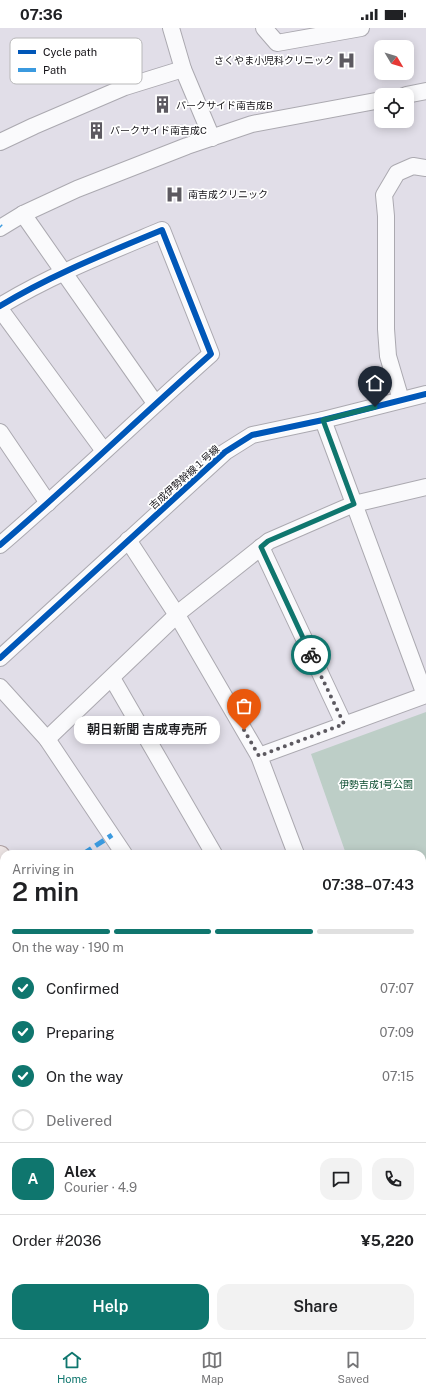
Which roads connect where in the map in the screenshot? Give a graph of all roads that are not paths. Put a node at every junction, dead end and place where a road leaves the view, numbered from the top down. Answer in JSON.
{"nodes":[{"id":1,"x":171,"y":28,"type":"edge"},
{"id":2,"x":264,"y":28,"type":"edge"},
{"id":3,"x":361,"y":28,"type":"edge"},
{"id":4,"x":342,"y":30,"type":"edge"},
{"id":5,"x":183,"y":69,"type":"junction"},
{"id":6,"x":142,"y":82,"type":"edge"},
{"id":7,"x":137,"y":84,"type":"edge"},
{"id":8,"x":426,"y":91,"type":"edge"},
{"id":9,"x":414,"y":93,"type":"edge"},
{"id":10,"x":374,"y":101,"type":"edge"},
{"id":11,"x":212,"y":138,"type":"junction"},
{"id":12,"x":0,"y":142,"type":"edge"},
{"id":13,"x":426,"y":168,"type":"edge"},
{"id":14,"x":23,"y":214,"type":"junction"},
{"id":15,"x":0,"y":228,"type":"edge"},
{"id":16,"x":63,"y":272,"type":"junction"},
{"id":17,"x":0,"y":306,"type":"edge"},
{"id":18,"x":0,"y":309,"type":"edge"},
{"id":19,"x":426,"y":394,"type":"edge"},
{"id":20,"x":401,"y":400,"type":"junction"},
{"id":21,"x":156,"y":403,"type":"junction"},
{"id":22,"x":323,"y":420,"type":"junction"},
{"id":23,"x":0,"y":432,"type":"edge"},
{"id":24,"x":104,"y":451,"type":"junction"},
{"id":25,"x":426,"y":487,"type":"edge"},
{"id":26,"x":48,"y":503,"type":"junction"},
{"id":27,"x":354,"y":504,"type":"junction"},
{"id":28,"x":128,"y":540,"type":"junction"},
{"id":29,"x":0,"y":545,"type":"edge"},
{"id":30,"x":261,"y":547,"type":"junction"},
{"id":31,"x":177,"y":615,"type":"junction"},
{"id":32,"x":0,"y":658,"type":"edge"},
{"id":33,"x":112,"y":678,"type":"junction"},
{"id":34,"x":0,"y":687,"type":"edge"},
{"id":35,"x":426,"y":695,"type":"edge"},
{"id":36,"x":344,"y":724,"type":"junction"},
{"id":37,"x":47,"y":739,"type":"junction"},
{"id":38,"x":259,"y":756,"type":"junction"},
{"id":39,"x":121,"y":850,"type":"edge"},
{"id":40,"x":212,"y":850,"type":"edge"},
{"id":41,"x":294,"y":850,"type":"edge"}],
"edges":[{"from":1,"to":5,"type":"street"},
{"from":2,"to":4,"type":"street"},
{"from":3,"to":4,"type":"street"},
{"from":5,"to":6,"type":"street"},
{"from":5,"to":11,"type":"street"},
{"from":7,"to":12,"type":"street"},
{"from":8,"to":9,"type":"street"},
{"from":10,"to":11,"type":"street"},
{"from":11,"to":14,"type":"street"},
{"from":13,"to":20,"type":"street"},
{"from":14,"to":15,"type":"street"},
{"from":14,"to":16,"type":"street"},
{"from":16,"to":17,"type":"street"},
{"from":16,"to":21,"type":"street"},
{"from":16,"to":21,"type":"street"},
{"from":18,"to":24,"type":"street"},
{"from":19,"to":20,"type":"street","name":"吉成伊勢幹線１号線"},
{"from":20,"to":22,"type":"street","name":"吉成伊勢幹線１号線"},
{"from":21,"to":24,"type":"street"},
{"from":22,"to":27,"type":"street"},
{"from":22,"to":28,"type":"street","name":"吉成伊勢幹線１号線"},
{"from":23,"to":26,"type":"street"},
{"from":24,"to":26,"type":"street"},
{"from":25,"to":27,"type":"street"},
{"from":26,"to":29,"type":"street"},
{"from":27,"to":30,"type":"street"},
{"from":27,"to":35,"type":"street"},
{"from":28,"to":31,"type":"street"},
{"from":28,"to":32,"type":"street","name":"吉成伊勢幹線１号線"},
{"from":30,"to":31,"type":"street"},
{"from":30,"to":36,"type":"street"},
{"from":31,"to":33,"type":"street"},
{"from":31,"to":38,"type":"street"},
{"from":33,"to":37,"type":"street"},
{"from":33,"to":40,"type":"street"},
{"from":34,"to":37,"type":"street"},
{"from":35,"to":36,"type":"street"},
{"from":36,"to":38,"type":"street"},
{"from":37,"to":39,"type":"street"},
{"from":38,"to":41,"type":"street"}]}
